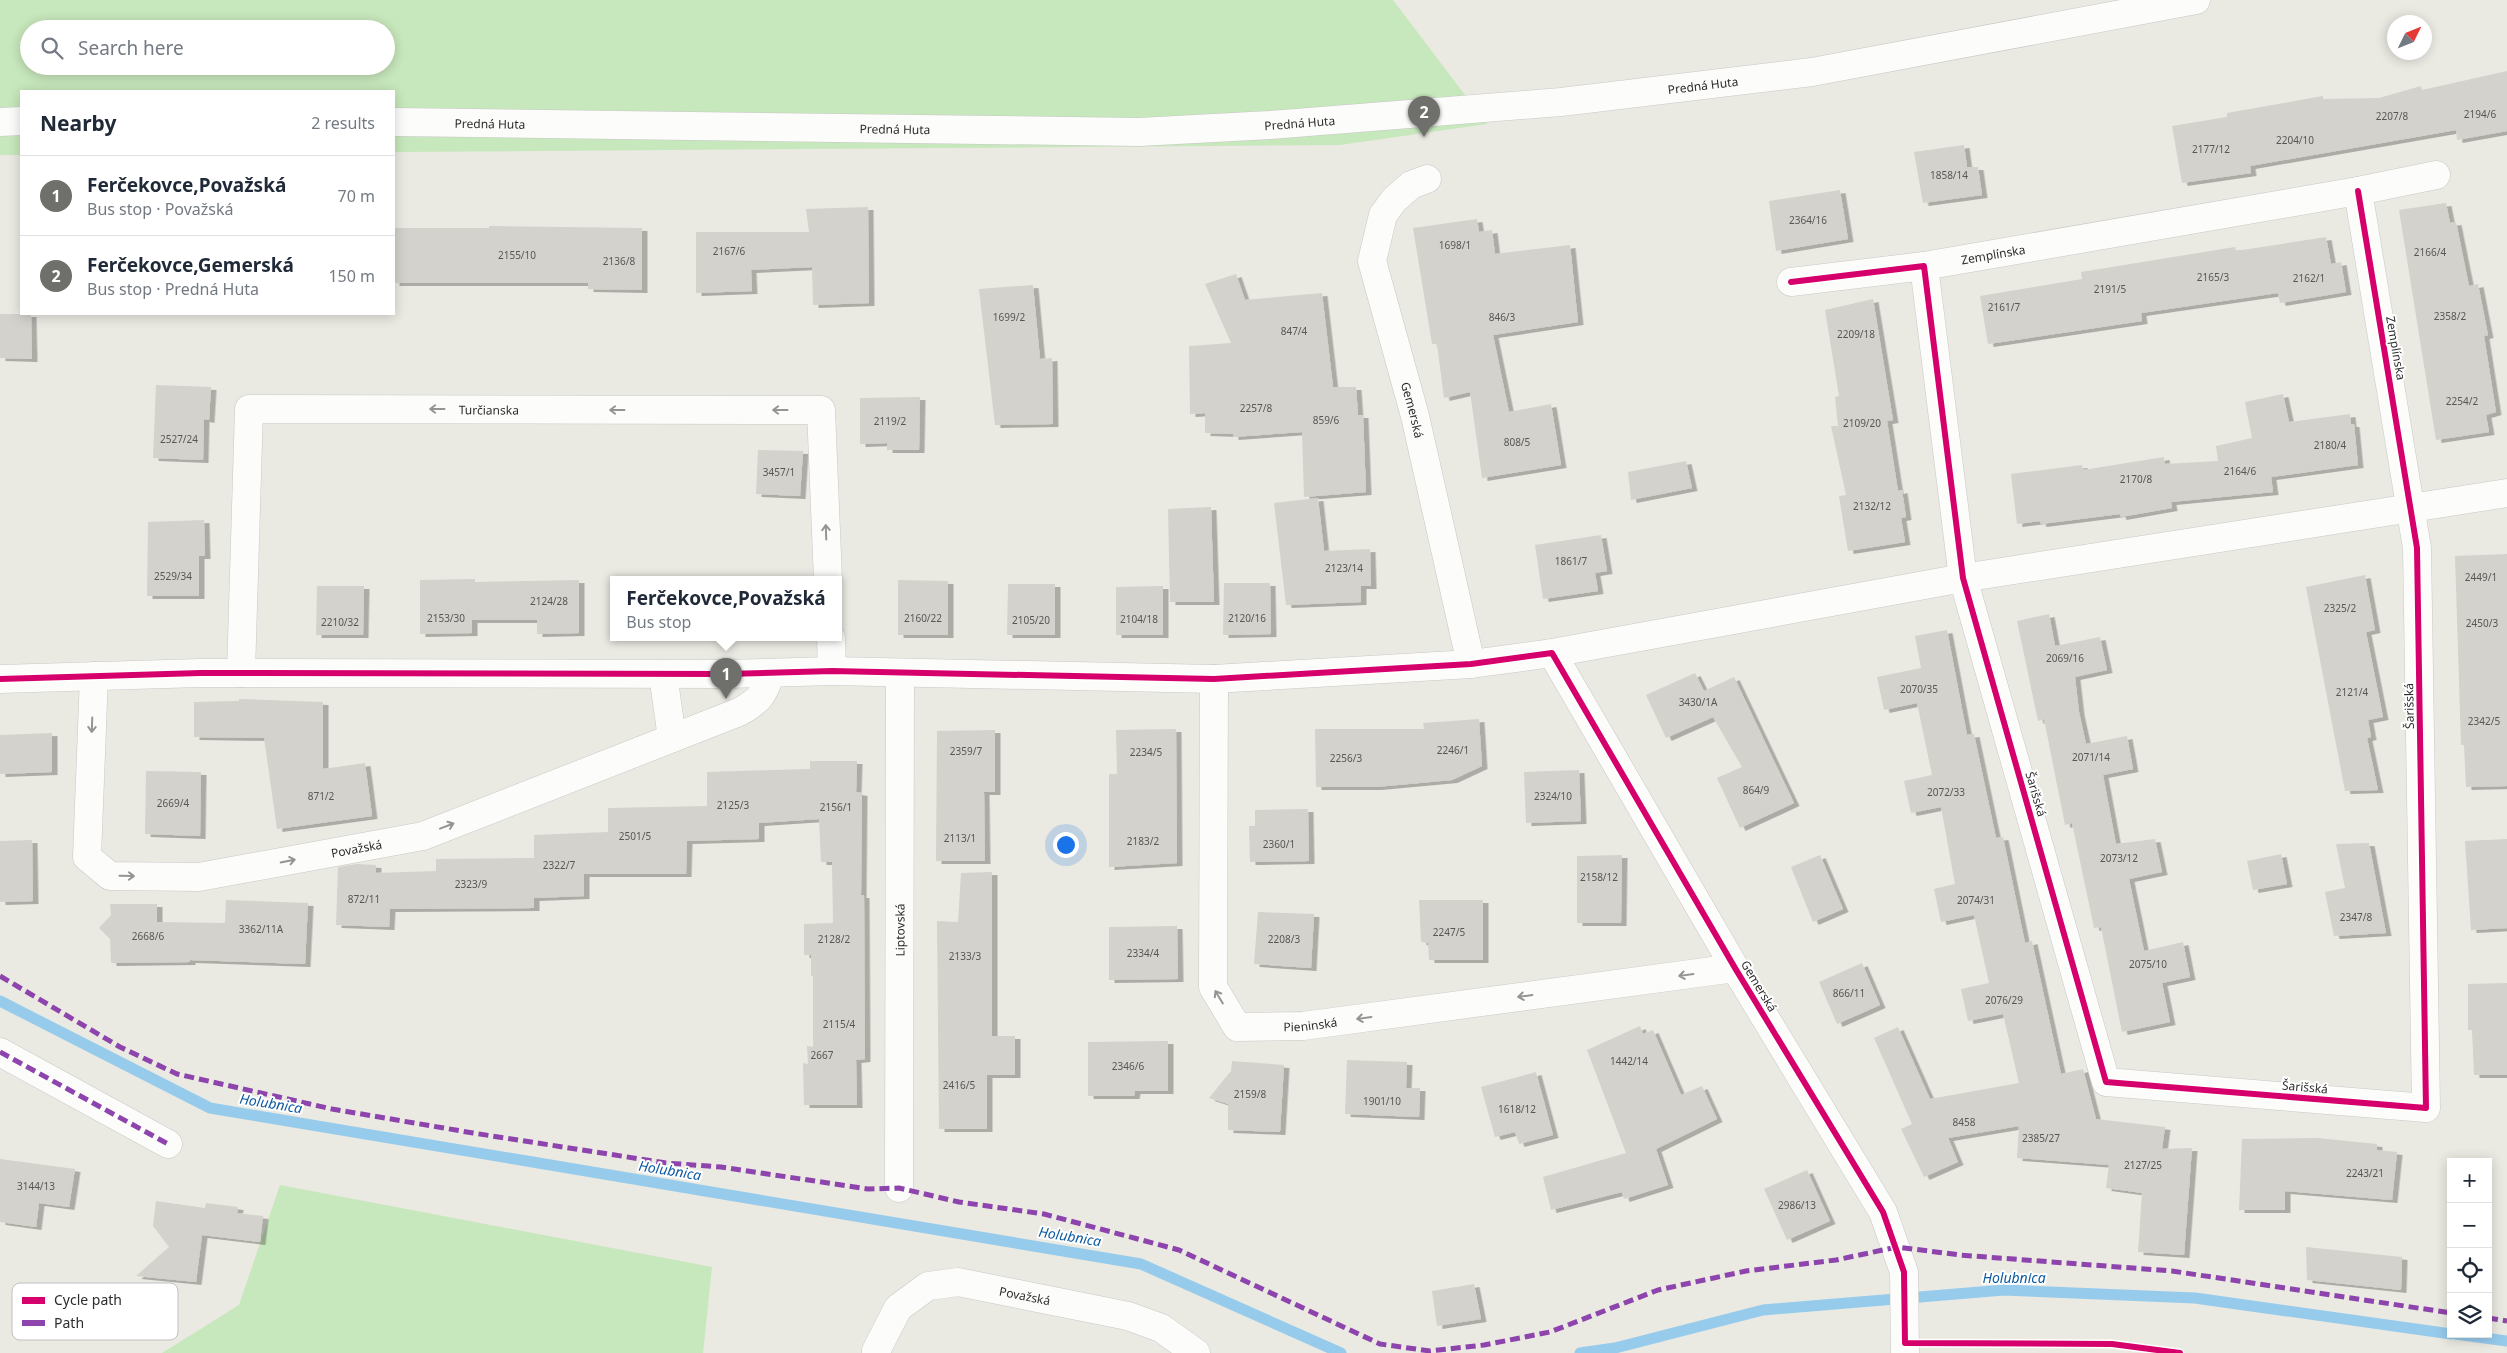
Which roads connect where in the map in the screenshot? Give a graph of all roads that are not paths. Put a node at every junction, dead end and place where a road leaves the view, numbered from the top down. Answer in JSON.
{"nodes":[{"id":1,"x":2196,"y":0,"type":"edge"},
{"id":2,"x":0,"y":122,"type":"edge"},
{"id":3,"x":20,"y":122,"type":"edge"},
{"id":4,"x":395,"y":122,"type":"edge"},
{"id":5,"x":2436,"y":175,"type":"dead end"},
{"id":6,"x":1427,"y":179,"type":"dead end"},
{"id":7,"x":2358,"y":192,"type":"junction"},
{"id":8,"x":1924,"y":266,"type":"junction"},
{"id":9,"x":1791,"y":282,"type":"dead end"},
{"id":10,"x":2507,"y":493,"type":"edge"},
{"id":11,"x":2412,"y":508,"type":"junction"},
{"id":12,"x":828,"y":576,"type":"edge"},
{"id":13,"x":1963,"y":578,"type":"junction"},
{"id":14,"x":831,"y":641,"type":"edge"},
{"id":15,"x":1552,"y":653,"type":"junction"},
{"id":16,"x":1471,"y":664,"type":"junction"},
{"id":17,"x":832,"y":671,"type":"junction"},
{"id":18,"x":241,"y":673,"type":"junction"},
{"id":19,"x":771,"y":673,"type":"junction"},
{"id":20,"x":900,"y":673,"type":"junction"},
{"id":21,"x":663,"y":674,"type":"junction"},
{"id":22,"x":94,"y":676,"type":"junction"},
{"id":23,"x":0,"y":679,"type":"edge"},
{"id":24,"x":1214,"y":679,"type":"junction"},
{"id":25,"x":672,"y":738,"type":"junction"},
{"id":26,"x":1734,"y":968,"type":"junction"},
{"id":27,"x":0,"y":1052,"type":"edge"},
{"id":28,"x":168,"y":1144,"type":"dead end"},
{"id":29,"x":899,"y":1188,"type":"dead end"},
{"id":30,"x":876,"y":1350,"type":"dead end"},
{"id":31,"x":1196,"y":1353,"type":"edge"},
{"id":32,"x":1905,"y":1353,"type":"edge"}],
"edges":[{"from":1,"to":4,"type":"street","name":"Predná Huta"},
{"from":2,"to":3,"type":"street"},
{"from":5,"to":7,"type":"street","name":"Zemplínska"},
{"from":6,"to":16,"type":"street","name":"Gemerská"},
{"from":7,"to":8,"type":"street","name":"Zemplínska"},
{"from":7,"to":11,"type":"street","name":"Zemplínska"},
{"from":8,"to":9,"type":"street","name":"Zemplínska"},
{"from":8,"to":13,"type":"street"},
{"from":10,"to":11,"type":"street"},
{"from":11,"to":13,"type":"street"},
{"from":11,"to":13,"type":"street","name":"Šarišská"},
{"from":12,"to":18,"type":"street","name":"Turčianska","one_way":true},
{"from":13,"to":15,"type":"street"},
{"from":14,"to":17,"type":"street"},
{"from":15,"to":16,"type":"street"},
{"from":15,"to":26,"type":"street","name":"Gemerská"},
{"from":16,"to":24,"type":"street"},
{"from":17,"to":19,"type":"street"},
{"from":17,"to":20,"type":"street"},
{"from":18,"to":21,"type":"street"},
{"from":18,"to":22,"type":"street"},
{"from":19,"to":21,"type":"street"},
{"from":19,"to":25,"type":"street","name":"Považská"},
{"from":20,"to":24,"type":"street"},
{"from":20,"to":29,"type":"street","name":"Liptovská"},
{"from":21,"to":25,"type":"street"},
{"from":22,"to":23,"type":"street"},
{"from":22,"to":25,"type":"street","name":"Považská","one_way":true},
{"from":26,"to":24,"type":"street","name":"Pieninská","one_way":true},
{"from":26,"to":32,"type":"street","name":"Gemerská"},
{"from":27,"to":28,"type":"street"},
{"from":30,"to":31,"type":"street","name":"Považská"}]}
